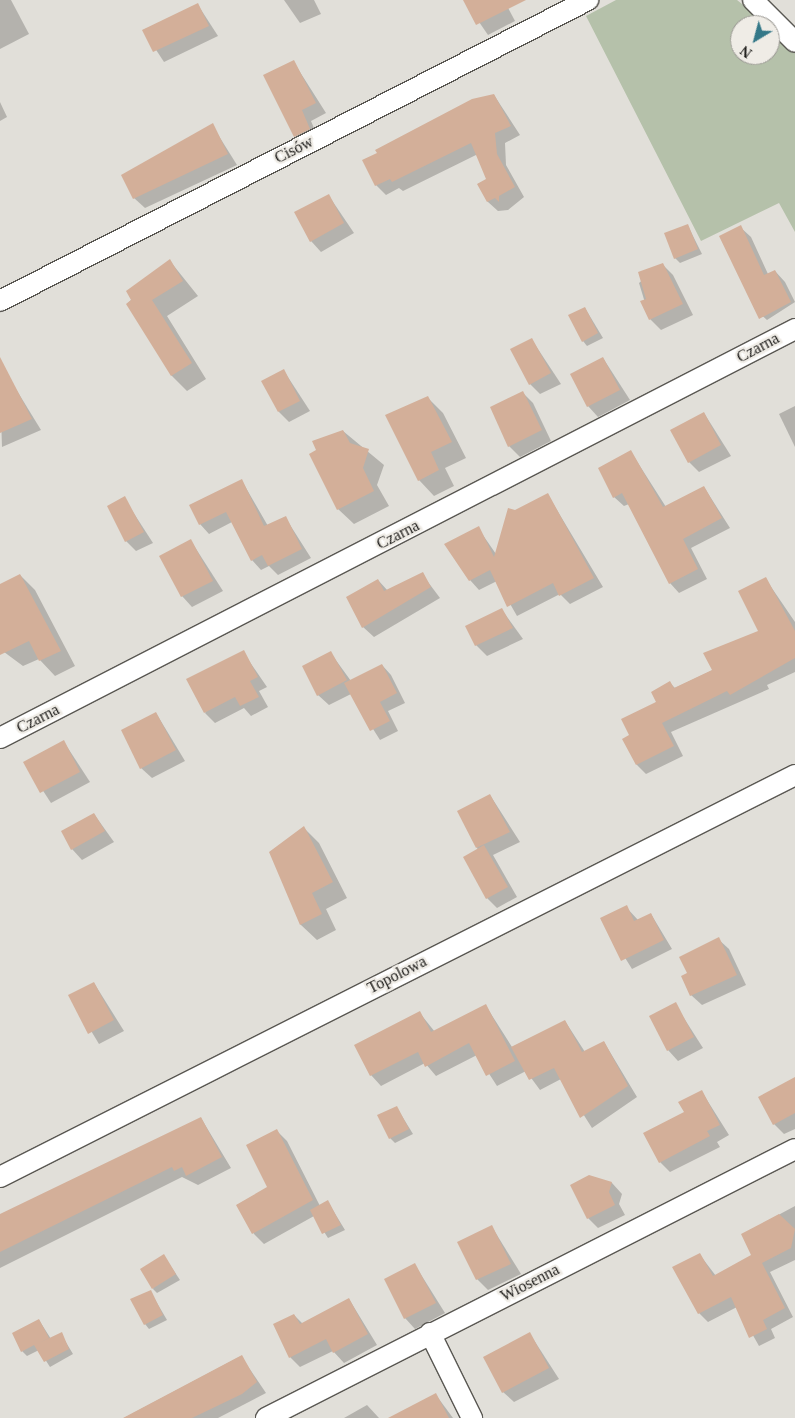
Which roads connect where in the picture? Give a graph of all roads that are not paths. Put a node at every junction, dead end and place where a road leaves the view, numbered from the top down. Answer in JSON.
{"nodes":[{"id":1,"x":588,"y":0,"type":"edge"},
{"id":2,"x":753,"y":0,"type":"edge"},
{"id":3,"x":795,"y":42,"type":"edge"},
{"id":4,"x":0,"y":301,"type":"edge"},
{"id":5,"x":795,"y":329,"type":"edge"},
{"id":6,"x":0,"y":738,"type":"edge"},
{"id":7,"x":795,"y":774,"type":"edge"},
{"id":8,"x":795,"y":1149,"type":"edge"},
{"id":9,"x":0,"y":1177,"type":"edge"},
{"id":10,"x":430,"y":1334,"type":"junction"},
{"id":11,"x":266,"y":1418,"type":"edge"},
{"id":12,"x":472,"y":1418,"type":"edge"}],
"edges":[{"from":1,"to":4,"type":"street","name":"Cisów"},
{"from":2,"to":3,"type":"street"},
{"from":5,"to":6,"type":"street","name":"Czarna"},
{"from":7,"to":9,"type":"street","name":"Topolowa"},
{"from":8,"to":10,"type":"street","name":"Wiosenna"},
{"from":10,"to":11,"type":"street","name":"Wiosenna"},
{"from":10,"to":12,"type":"street"}]}
